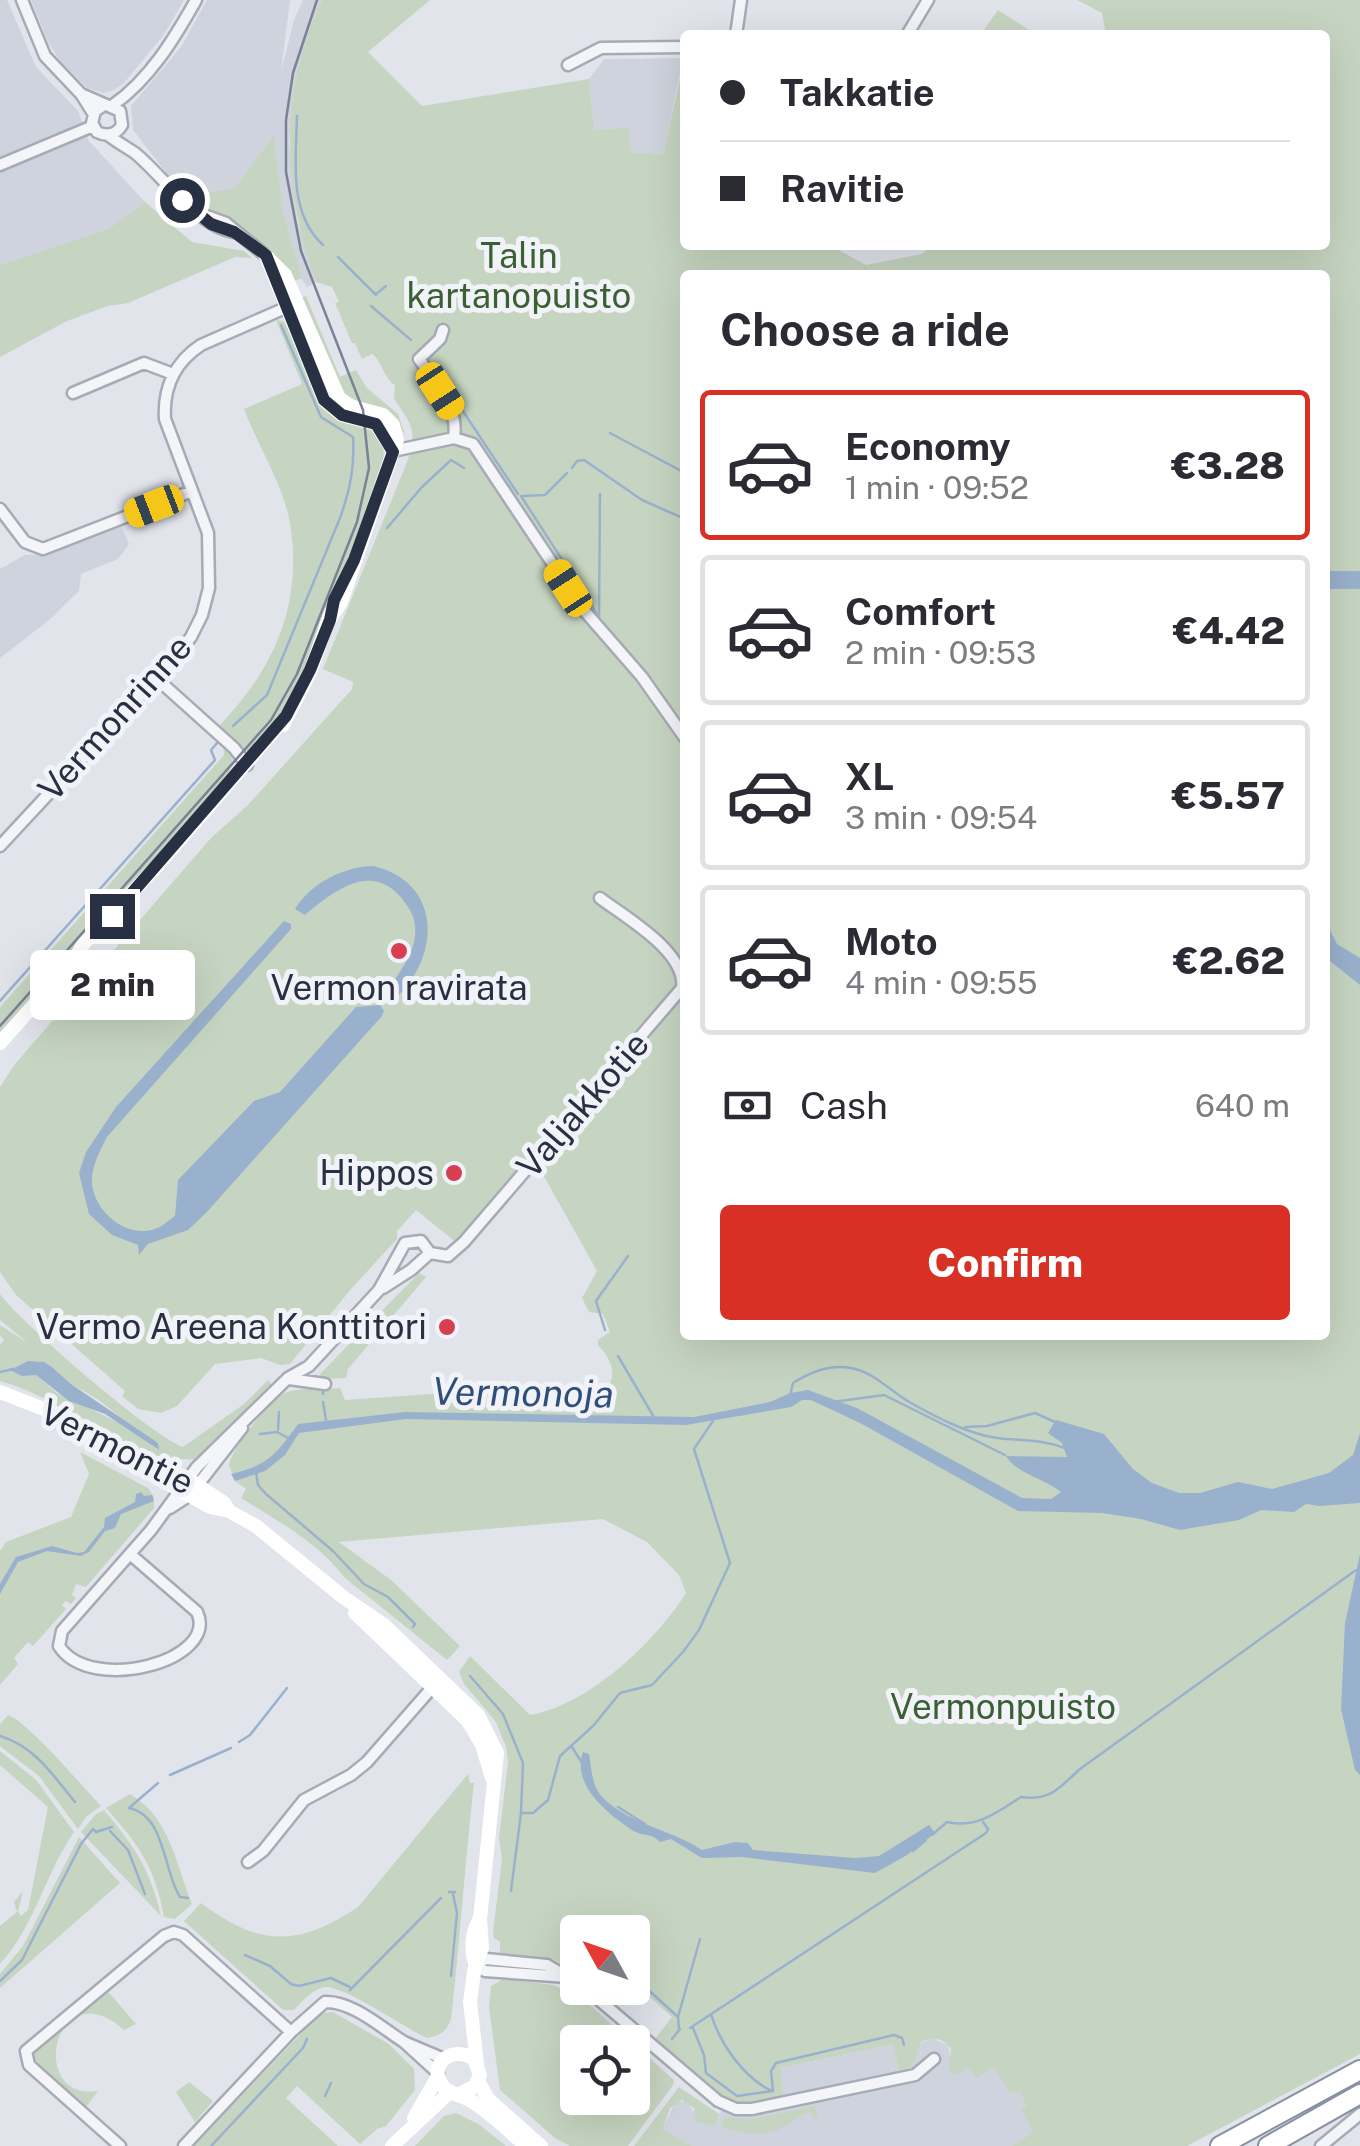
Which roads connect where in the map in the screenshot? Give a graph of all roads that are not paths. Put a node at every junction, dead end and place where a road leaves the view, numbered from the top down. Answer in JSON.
{"nodes":[{"id":1,"x":22,"y":0,"type":"edge"},
{"id":2,"x":196,"y":0,"type":"edge"},
{"id":3,"x":740,"y":0,"type":"edge"},
{"id":4,"x":928,"y":0,"type":"edge"},
{"id":5,"x":737,"y":30,"type":"edge"},
{"id":6,"x":910,"y":30,"type":"edge"},
{"id":7,"x":680,"y":48,"type":"edge"},
{"id":8,"x":568,"y":65,"type":"dead end"},
{"id":9,"x":81,"y":94,"type":"junction"},
{"id":10,"x":115,"y":112,"type":"junction"},
{"id":11,"x":93,"y":119,"type":"junction"},
{"id":12,"x":108,"y":135,"type":"junction"},
{"id":13,"x":134,"y":152,"type":"junction"},
{"id":14,"x":0,"y":165,"type":"edge"},
{"id":15,"x":266,"y":255,"type":"joint"},
{"id":16,"x":291,"y":306,"type":"junction"},
{"id":17,"x":443,"y":330,"type":"dead end"},
{"id":18,"x":173,"y":374,"type":"junction"},
{"id":19,"x":73,"y":394,"type":"dead end"},
{"id":20,"x":454,"y":438,"type":"junction"},
{"id":21,"x":393,"y":452,"type":"junction"},
{"id":22,"x":192,"y":491,"type":"junction"},
{"id":23,"x":0,"y":509,"type":"edge"},
{"id":24,"x":156,"y":678,"type":"junction"},
{"id":25,"x":680,"y":731,"type":"edge"},
{"id":26,"x":247,"y":765,"type":"junction"},
{"id":27,"x":2,"y":840,"type":"edge"},
{"id":28,"x":600,"y":898,"type":"dead end"},
{"id":29,"x":680,"y":968,"type":"edge"},
{"id":30,"x":680,"y":990,"type":"edge"},
{"id":31,"x":0,"y":1043,"type":"edge"},
{"id":32,"x":430,"y":1253,"type":"junction"},
{"id":33,"x":379,"y":1290,"type":"junction"},
{"id":34,"x":288,"y":1378,"type":"junction"},
{"id":35,"x":325,"y":1384,"type":"dead end"},
{"id":36,"x":0,"y":1392,"type":"edge"},
{"id":37,"x":0,"y":1401,"type":"edge"},
{"id":38,"x":189,"y":1487,"type":"junction"},
{"id":39,"x":130,"y":1554,"type":"junction"},
{"id":40,"x":437,"y":1681,"type":"junction"},
{"id":41,"x":248,"y":1862,"type":"dead end"},
{"id":42,"x":475,"y":1964,"type":"junction"},
{"id":43,"x":560,"y":1972,"type":"edge"},
{"id":44,"x":605,"y":2005,"type":"edge"},
{"id":45,"x":470,"y":2018,"type":"junction"},
{"id":46,"x":291,"y":2032,"type":"junction"},
{"id":47,"x":934,"y":2059,"type":"dead end"},
{"id":48,"x":478,"y":2064,"type":"junction"},
{"id":49,"x":445,"y":2065,"type":"junction"},
{"id":50,"x":1360,"y":2070,"type":"edge"},
{"id":51,"x":478,"y":2081,"type":"junction"},
{"id":52,"x":455,"y":2093,"type":"junction"},
{"id":53,"x":1360,"y":2094,"type":"edge"},
{"id":54,"x":1360,"y":2114,"type":"edge"},
{"id":55,"x":405,"y":2131,"type":"junction"},
{"id":56,"x":120,"y":2146,"type":"edge"},
{"id":57,"x":184,"y":2146,"type":"edge"},
{"id":58,"x":392,"y":2146,"type":"edge"},
{"id":59,"x":526,"y":2146,"type":"edge"},
{"id":60,"x":540,"y":2146,"type":"edge"},
{"id":61,"x":1220,"y":2146,"type":"edge"},
{"id":62,"x":1268,"y":2146,"type":"edge"},
{"id":63,"x":1321,"y":2146,"type":"edge"}],
"edges":[{"from":1,"to":9,"type":"street"},
{"from":2,"to":10,"type":"street"},
{"from":3,"to":5,"type":"street"},
{"from":4,"to":6,"type":"street"},
{"from":7,"to":8,"type":"street"},
{"from":9,"to":10,"type":"street"},
{"from":9,"to":11,"type":"street"},
{"from":10,"to":11,"type":"street"},
{"from":10,"to":12,"type":"street"},
{"from":10,"to":13,"type":"street"},
{"from":11,"to":12,"type":"street"},
{"from":11,"to":14,"type":"street"},
{"from":12,"to":13,"type":"street"},
{"from":13,"to":15,"type":"street"},
{"from":15,"to":16,"type":"main road"},
{"from":16,"to":18,"type":"street"},
{"from":16,"to":21,"type":"main road"},
{"from":17,"to":20,"type":"street"},
{"from":18,"to":19,"type":"street"},
{"from":18,"to":22,"type":"street","name":"Vermonrinne"},
{"from":20,"to":21,"type":"street"},
{"from":20,"to":25,"type":"street"},
{"from":21,"to":26,"type":"main road"},
{"from":22,"to":23,"type":"street"},
{"from":22,"to":24,"type":"street","name":"Vermonrinne"},
{"from":24,"to":26,"type":"street"},
{"from":24,"to":27,"type":"street","name":"Vermonrinne"},
{"from":26,"to":31,"type":"main road"},
{"from":28,"to":29,"type":"street","name":"Valjakkotie"},
{"from":30,"to":32,"type":"street","name":"Valjakkotie"},
{"from":32,"to":33,"type":"street","name":"Valjakkotie"},
{"from":32,"to":33,"type":"street","name":"Valjakkotie"},
{"from":33,"to":34,"type":"street","name":"Valjakkotie"},
{"from":34,"to":35,"type":"street"},
{"from":34,"to":38,"type":"street","name":"Valjakkotie"},
{"from":36,"to":38,"type":"main road","name":"Vermontie"},
{"from":37,"to":38,"type":"main road","name":"Vermontie"},
{"from":38,"to":39,"type":"street","name":"Valjakkotie"},
{"from":38,"to":40,"type":"main road","name":"Vermontie"},
{"from":39,"to":39,"type":"street","name":"Valjakkotie"},
{"from":40,"to":41,"type":"street"},
{"from":40,"to":42,"type":"main road","name":"Vermontie"},
{"from":42,"to":43,"type":"street"},
{"from":42,"to":45,"type":"main road","name":"Vermontie"},
{"from":44,"to":47,"type":"street"},
{"from":45,"to":48,"type":"main road","name":"Vermontie"},
{"from":45,"to":49,"type":"main road","name":"Vermontie"},
{"from":46,"to":49,"type":"street"},
{"from":46,"to":56,"type":"street"},
{"from":46,"to":57,"type":"street"},
{"from":48,"to":49,"type":"main road"},
{"from":48,"to":51,"type":"main road","name":"Vermontie"},
{"from":49,"to":52,"type":"main road"},
{"from":49,"to":55,"type":"main road","name":"Vermontie"},
{"from":50,"to":61,"type":"highway"},
{"from":51,"to":52,"type":"main road"},
{"from":51,"to":60,"type":"main road"},
{"from":52,"to":55,"type":"main road"},
{"from":52,"to":59,"type":"main road"},
{"from":53,"to":62,"type":"highway"},
{"from":54,"to":63,"type":"street"},
{"from":55,"to":58,"type":"main road"}]}
